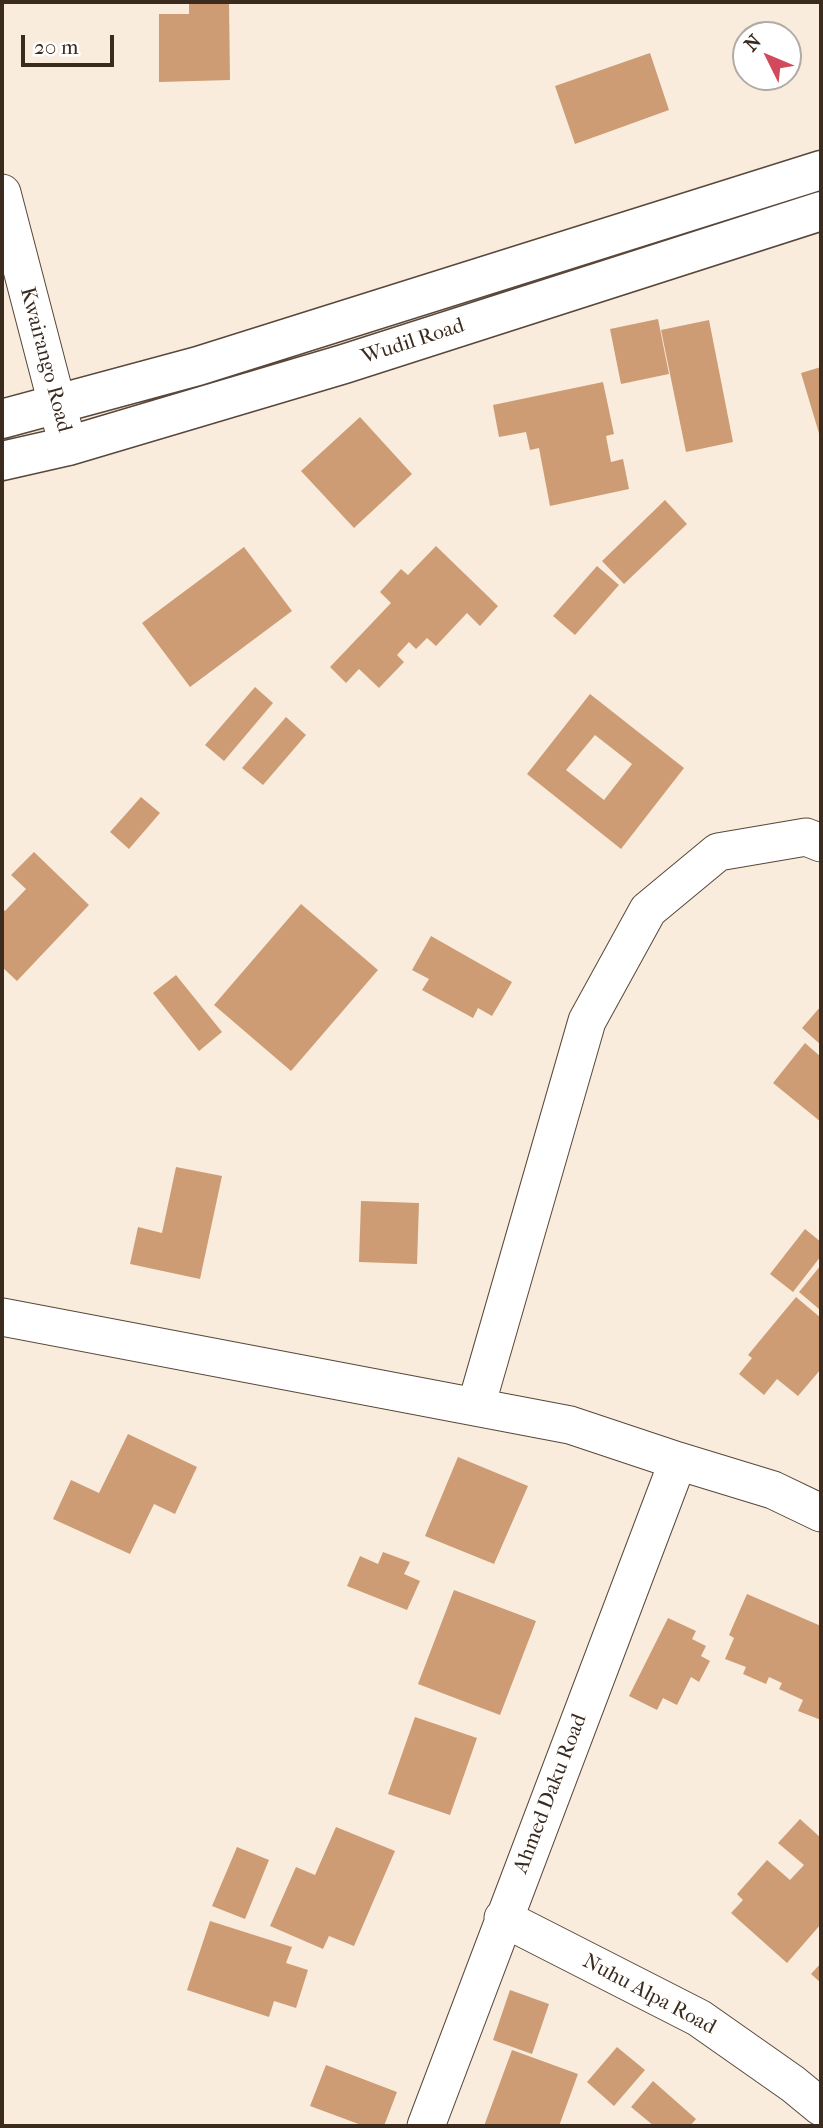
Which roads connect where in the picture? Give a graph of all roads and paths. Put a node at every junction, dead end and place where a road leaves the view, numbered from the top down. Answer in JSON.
{"nodes":[{"id":1,"x":821,"y":170,"type":"edge"},
{"id":2,"x":2,"y":192,"type":"edge"},
{"id":3,"x":821,"y":211,"type":"edge"},
{"id":4,"x":56,"y":405,"type":"junction"},
{"id":5,"x":2,"y":419,"type":"edge"},
{"id":6,"x":68,"y":446,"type":"junction"},
{"id":7,"x":2,"y":461,"type":"edge"},
{"id":8,"x":821,"y":843,"type":"edge"},
{"id":9,"x":2,"y":1317,"type":"edge"},
{"id":10,"x":476,"y":1406,"type":"junction"},
{"id":11,"x":678,"y":1461,"type":"junction"},
{"id":12,"x":821,"y":1513,"type":"edge"},
{"id":13,"x":503,"y":1918,"type":"junction"},
{"id":14,"x":821,"y":2107,"type":"edge"},
{"id":15,"x":426,"y":2126,"type":"edge"}],
"edges":[{"from":1,"to":4,"type":"main road","name":"Wudil Road"},
{"from":2,"to":4,"type":"street","name":"Kwairango Road"},
{"from":3,"to":6,"type":"main road","name":"Wudil Road"},
{"from":4,"to":5,"type":"main road","name":"Wudil Road"},
{"from":4,"to":6,"type":"street","name":"Kwairango Road"},
{"from":6,"to":7,"type":"main road","name":"Wudil Road"},
{"from":8,"to":10,"type":"street"},
{"from":9,"to":10,"type":"street"},
{"from":10,"to":11,"type":"street"},
{"from":11,"to":12,"type":"street"},
{"from":11,"to":13,"type":"street","name":"Ahmed Daku Road"},
{"from":13,"to":14,"type":"street","name":"Nuhu Alpa Road"},
{"from":13,"to":15,"type":"street","name":"Ahmed Daku Road"}]}
